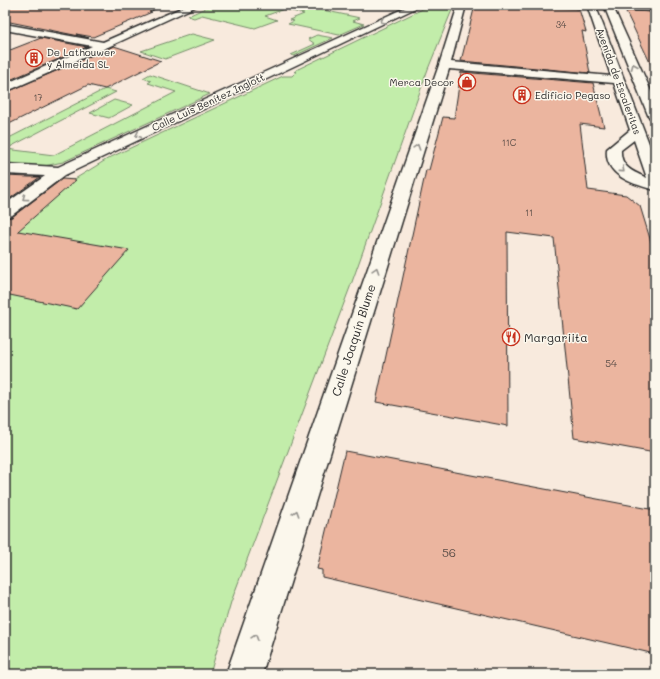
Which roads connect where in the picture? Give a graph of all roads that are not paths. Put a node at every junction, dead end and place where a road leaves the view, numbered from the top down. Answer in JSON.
{"nodes":[{"id":1,"x":195,"y":5,"type":"edge"},
{"id":2,"x":418,"y":5,"type":"edge"},
{"id":3,"x":462,"y":5,"type":"edge"},
{"id":4,"x":591,"y":5,"type":"edge"},
{"id":5,"x":605,"y":5,"type":"edge"},
{"id":6,"x":655,"y":8,"type":"edge"},
{"id":7,"x":5,"y":27,"type":"edge"},
{"id":8,"x":104,"y":45,"type":"junction"},
{"id":9,"x":445,"y":65,"type":"junction"},
{"id":10,"x":620,"y":80,"type":"junction"},
{"id":11,"x":641,"y":83,"type":"junction"},
{"id":12,"x":655,"y":84,"type":"edge"},
{"id":13,"x":5,"y":88,"type":"edge"},
{"id":14,"x":655,"y":115,"type":"edge"},
{"id":15,"x":637,"y":131,"type":"junction"},
{"id":16,"x":614,"y":150,"type":"junction"},
{"id":17,"x":650,"y":151,"type":"edge"},
{"id":18,"x":5,"y":169,"type":"edge"},
{"id":19,"x":60,"y":172,"type":"junction"},
{"id":20,"x":655,"y":179,"type":"edge"},
{"id":21,"x":655,"y":185,"type":"edge"},
{"id":22,"x":5,"y":212,"type":"edge"},
{"id":23,"x":244,"y":674,"type":"edge"}],
"edges":[{"from":1,"to":8,"type":"street"},
{"from":2,"to":19,"type":"street","name":"Calle Luis Benítez Inglott","one_way":true},
{"from":3,"to":9,"type":"street","name":"Calle Joaquín Blume"},
{"from":4,"to":10,"type":"street","name":"Avenida de Escaleritas"},
{"from":5,"to":6,"type":"street"},
{"from":11,"to":5,"type":"street","name":"Avenida de Escaleritas","one_way":true},
{"from":7,"to":8,"type":"street"},
{"from":8,"to":13,"type":"street"},
{"from":9,"to":10,"type":"street"},
{"from":23,"to":9,"type":"street","name":"Calle Joaquín Blume","one_way":true},
{"from":10,"to":15,"type":"street","name":"Avenida de Escaleritas"},
{"from":11,"to":12,"type":"street"},
{"from":11,"to":14,"type":"street","name":"Avenida de Escaleritas"},
{"from":15,"to":16,"type":"street"},
{"from":15,"to":17,"type":"street","name":"Avenida de Escaleritas"},
{"from":16,"to":17,"type":"street"},
{"from":16,"to":21,"type":"street","one_way":true},
{"from":17,"to":20,"type":"street","name":"Avenida de Escaleritas"},
{"from":18,"to":19,"type":"street"},
{"from":19,"to":22,"type":"street","name":"Calle Luis Benítez Inglott","one_way":true}]}
